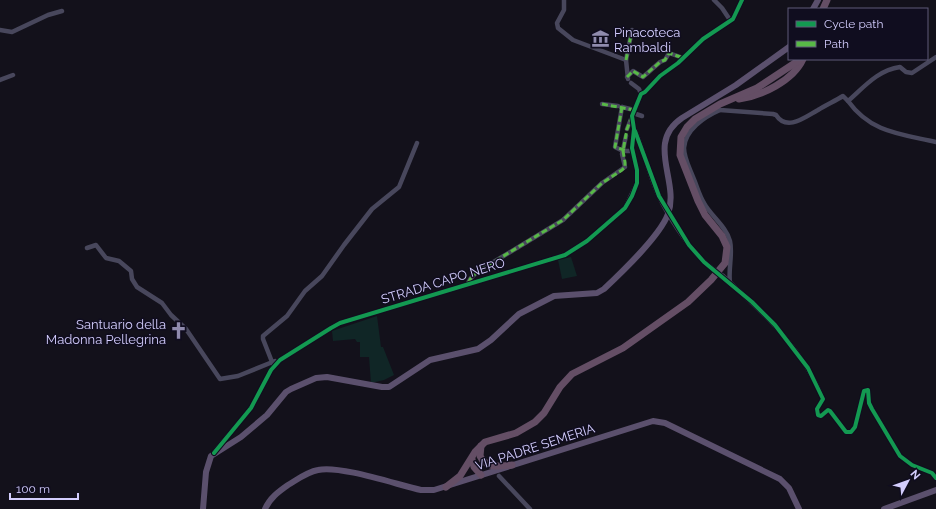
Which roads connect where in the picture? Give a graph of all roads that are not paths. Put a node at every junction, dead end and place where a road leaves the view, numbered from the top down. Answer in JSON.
{"nodes":[{"id":1,"x":564,"y":0,"type":"edge"},
{"id":2,"x":714,"y":0,"type":"edge"},
{"id":3,"x":742,"y":0,"type":"edge"},
{"id":4,"x":62,"y":11,"type":"dead end"},
{"id":5,"x":730,"y":20,"type":"junction"},
{"id":6,"x":0,"y":30,"type":"edge"},
{"id":7,"x":632,"y":30,"type":"dead end"},
{"id":8,"x":788,"y":48,"type":"edge"},
{"id":9,"x":936,"y":57,"type":"edge"},
{"id":10,"x":683,"y":58,"type":"junction"},
{"id":11,"x":626,"y":60,"type":"junction"},
{"id":12,"x":801,"y":60,"type":"edge"},
{"id":13,"x":14,"y":75,"type":"dead end"},
{"id":14,"x":0,"y":80,"type":"edge"},
{"id":15,"x":629,"y":80,"type":"junction"},
{"id":16,"x":641,"y":94,"type":"junction"},
{"id":17,"x":848,"y":101,"type":"junction"},
{"id":18,"x":712,"y":102,"type":"dead end"},
{"id":19,"x":602,"y":104,"type":"dead end"},
{"id":20,"x":704,"y":105,"type":"junction"},
{"id":21,"x":621,"y":107,"type":"junction"},
{"id":22,"x":633,"y":113,"type":"junction"},
{"id":23,"x":642,"y":116,"type":"dead end"},
{"id":24,"x":634,"y":129,"type":"junction"},
{"id":25,"x":627,"y":130,"type":"dead end"},
{"id":26,"x":626,"y":136,"type":"dead end"},
{"id":27,"x":936,"y":142,"type":"edge"},
{"id":28,"x":417,"y":144,"type":"dead end"},
{"id":29,"x":623,"y":151,"type":"junction"},
{"id":30,"x":633,"y":151,"type":"junction"},
{"id":31,"x":668,"y":212,"type":"junction"},
{"id":32,"x":87,"y":248,"type":"dead end"},
{"id":33,"x":468,"y":283,"type":"junction"},
{"id":34,"x":730,"y":283,"type":"junction"},
{"id":35,"x":280,"y":360,"type":"junction"},
{"id":36,"x":272,"y":361,"type":"junction"},
{"id":37,"x":274,"y":367,"type":"junction"},
{"id":38,"x":481,"y":446,"type":"junction"},
{"id":39,"x":214,"y":453,"type":"junction"},
{"id":40,"x":472,"y":458,"type":"junction"},
{"id":41,"x":481,"y":459,"type":"junction"},
{"id":42,"x":512,"y":465,"type":"junction"},
{"id":43,"x":481,"y":475,"type":"junction"},
{"id":44,"x":499,"y":476,"type":"dead end"},
{"id":45,"x":936,"y":477,"type":"edge"},
{"id":46,"x":446,"y":487,"type":"junction"},
{"id":47,"x":936,"y":490,"type":"edge"},
{"id":48,"x":203,"y":509,"type":"edge"},
{"id":49,"x":265,"y":509,"type":"edge"},
{"id":50,"x":530,"y":509,"type":"edge"},
{"id":51,"x":799,"y":509,"type":"edge"},
{"id":52,"x":884,"y":509,"type":"edge"}],
"edges":[{"from":1,"to":11,"type":"street"},
{"from":2,"to":5,"type":"street"},
{"from":3,"to":5,"type":"street"},
{"from":4,"to":6,"type":"street"},
{"from":5,"to":10,"type":"street"},
{"from":7,"to":11,"type":"street"},
{"from":8,"to":20,"type":"main road"},
{"from":9,"to":17,"type":"street"},
{"from":10,"to":15,"type":"street"},
{"from":10,"to":16,"type":"street"},
{"from":11,"to":15,"type":"street"},
{"from":12,"to":38,"type":"highway"},
{"from":13,"to":14,"type":"street"},
{"from":15,"to":16,"type":"street"},
{"from":16,"to":22,"type":"street"},
{"from":17,"to":27,"type":"street"},
{"from":17,"to":34,"type":"street"},
{"from":18,"to":20,"type":"street"},
{"from":19,"to":21,"type":"street"},
{"from":20,"to":31,"type":"main road"},
{"from":21,"to":22,"type":"street"},
{"from":21,"to":29,"type":"street"},
{"from":22,"to":23,"type":"street"},
{"from":22,"to":24,"type":"street","name":"STRADA CAPO NERO"},
{"from":22,"to":25,"type":"street"},
{"from":24,"to":30,"type":"street","name":"STRADA CAPO NERO"},
{"from":24,"to":31,"type":"street"},
{"from":26,"to":29,"type":"street"},
{"from":28,"to":36,"type":"street"},
{"from":29,"to":30,"type":"street"},
{"from":29,"to":33,"type":"street"},
{"from":30,"to":33,"type":"street","name":"STRADA CAPO NERO"},
{"from":31,"to":34,"type":"street","bridge":true},
{"from":31,"to":39,"type":"main road"},
{"from":32,"to":36,"type":"street"},
{"from":33,"to":35,"type":"street","name":"STRADA CAPO NERO"},
{"from":34,"to":45,"type":"street"},
{"from":35,"to":36,"type":"street"},
{"from":35,"to":37,"type":"street","name":"STRADA CAPO NERO"},
{"from":36,"to":37,"type":"street"},
{"from":37,"to":39,"type":"street","name":"STRADA CAPO NERO"},
{"from":38,"to":40,"type":"highway"},
{"from":38,"to":41,"type":"highway"},
{"from":39,"to":48,"type":"main road","name":"STRADA CAPO NERO"},
{"from":40,"to":43,"type":"highway"},
{"from":40,"to":46,"type":"highway"},
{"from":41,"to":42,"type":"highway"},
{"from":41,"to":43,"type":"highway"},
{"from":42,"to":43,"type":"main road","name":"VIA PADRE SEMERIA"},
{"from":42,"to":51,"type":"main road","name":"VIA PADRE SEMERIA"},
{"from":43,"to":46,"type":"main road","name":"VIA PADRE SEMERIA"},
{"from":44,"to":50,"type":"street"},
{"from":46,"to":49,"type":"main road","name":"VIA PADRE SEMERIA"},
{"from":47,"to":52,"type":"main road"}]}
